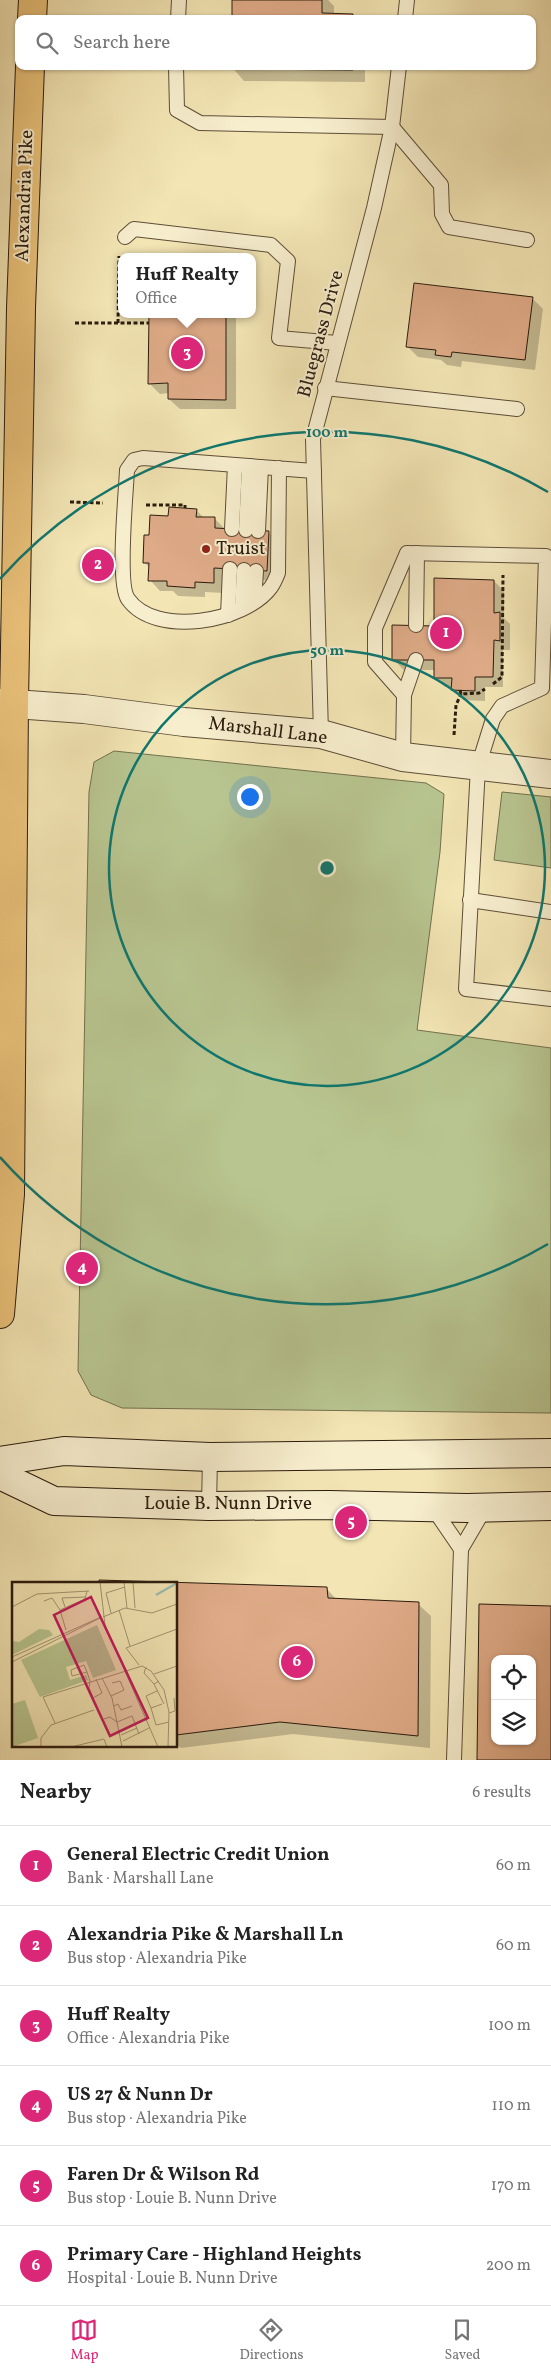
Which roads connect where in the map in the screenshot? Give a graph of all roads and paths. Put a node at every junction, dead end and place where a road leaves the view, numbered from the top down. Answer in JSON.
{"nodes":[{"id":1,"x":33,"y":0,"type":"edge"},
{"id":2,"x":179,"y":0,"type":"edge"},
{"id":3,"x":407,"y":0,"type":"edge"},
{"id":4,"x":32,"y":15,"type":"edge"},
{"id":5,"x":178,"y":15,"type":"edge"},
{"id":6,"x":405,"y":15,"type":"edge"},
{"id":7,"x":30,"y":70,"type":"edge"},
{"id":8,"x":176,"y":70,"type":"edge"},
{"id":9,"x":399,"y":70,"type":"edge"},
{"id":10,"x":392,"y":127,"type":"junction"},
{"id":11,"x":125,"y":237,"type":"joint"},
{"id":12,"x":527,"y":240,"type":"dead end"},
{"id":13,"x":119,"y":253,"type":"edge"},
{"id":14,"x":118,"y":318,"type":"edge"},
{"id":15,"x":75,"y":323,"type":"dead end"},
{"id":16,"x":118,"y":323,"type":"junction"},
{"id":17,"x":149,"y":323,"type":"dead end"},
{"id":18,"x":337,"y":343,"type":"junction"},
{"id":19,"x":325,"y":388,"type":"junction"},
{"id":20,"x":517,"y":409,"type":"dead end"},
{"id":21,"x":235,"y":465,"type":"junction"},
{"id":22,"x":255,"y":466,"type":"junction"},
{"id":23,"x":279,"y":468,"type":"junction"},
{"id":24,"x":314,"y":470,"type":"junction"},
{"id":25,"x":232,"y":529,"type":"dead end"},
{"id":26,"x":252,"y":531,"type":"dead end"},
{"id":27,"x":417,"y":553,"type":"junction"},
{"id":28,"x":503,"y":555,"type":"junction"},
{"id":29,"x":230,"y":569,"type":"dead end"},
{"id":30,"x":250,"y":570,"type":"dead end"},
{"id":31,"x":248,"y":605,"type":"junction"},
{"id":32,"x":228,"y":615,"type":"junction"},
{"id":33,"x":416,"y":626,"type":"dead end"},
{"id":34,"x":416,"y":660,"type":"dead end"},
{"id":35,"x":404,"y":695,"type":"junction"},
{"id":36,"x":7,"y":703,"type":"edge"},
{"id":37,"x":321,"y":734,"type":"junction"},
{"id":38,"x":453,"y":736,"type":"dead end"},
{"id":39,"x":403,"y":757,"type":"junction"},
{"id":40,"x":478,"y":767,"type":"junction"},
{"id":41,"x":551,"y":774,"type":"edge"},
{"id":42,"x":470,"y":900,"type":"junction"},
{"id":43,"x":551,"y":912,"type":"edge"},
{"id":44,"x":551,"y":999,"type":"edge"},
{"id":45,"x":0,"y":1314,"type":"edge"},
{"id":46,"x":551,"y":1453,"type":"edge"},
{"id":47,"x":210,"y":1457,"type":"junction"},
{"id":48,"x":0,"y":1461,"type":"edge"},
{"id":49,"x":0,"y":1476,"type":"edge"},
{"id":50,"x":209,"y":1506,"type":"junction"},
{"id":51,"x":551,"y":1506,"type":"edge"},
{"id":52,"x":433,"y":1508,"type":"junction"},
{"id":53,"x":485,"y":1508,"type":"junction"},
{"id":54,"x":461,"y":1549,"type":"junction"},
{"id":55,"x":454,"y":1760,"type":"edge"}],
"edges":[{"from":1,"to":4,"type":"highway"},
{"from":2,"to":5,"type":"lane"},
{"from":3,"to":6,"type":"lane"},
{"from":7,"to":36,"type":"highway","name":"Alexandria Pike"},
{"from":8,"to":10,"type":"lane"},
{"from":9,"to":10,"type":"lane","name":"Bluegrass Drive"},
{"from":10,"to":12,"type":"lane"},
{"from":10,"to":18,"type":"lane","name":"Bluegrass Drive"},
{"from":11,"to":13,"type":"path"},
{"from":11,"to":18,"type":"lane"},
{"from":14,"to":16,"type":"path"},
{"from":15,"to":16,"type":"path"},
{"from":16,"to":17,"type":"path"},
{"from":18,"to":19,"type":"lane","name":"Bluegrass Drive"},
{"from":19,"to":20,"type":"lane"},
{"from":19,"to":24,"type":"lane","name":"Bluegrass Drive"},
{"from":21,"to":22,"type":"lane"},
{"from":21,"to":25,"type":"lane"},
{"from":21,"to":32,"type":"lane"},
{"from":22,"to":23,"type":"lane"},
{"from":22,"to":26,"type":"lane"},
{"from":23,"to":24,"type":"lane"},
{"from":23,"to":31,"type":"lane"},
{"from":24,"to":37,"type":"lane","name":"Bluegrass Drive"},
{"from":27,"to":28,"type":"lane"},
{"from":27,"to":33,"type":"lane"},
{"from":27,"to":35,"type":"lane"},
{"from":28,"to":38,"type":"path"},
{"from":28,"to":40,"type":"lane"},
{"from":29,"to":32,"type":"lane"},
{"from":30,"to":31,"type":"lane"},
{"from":31,"to":32,"type":"lane"},
{"from":34,"to":35,"type":"lane"},
{"from":35,"to":39,"type":"lane"},
{"from":36,"to":37,"type":"main road","name":"Marshall Lane"},
{"from":36,"to":45,"type":"highway","name":"Alexandria Pike"},
{"from":37,"to":39,"type":"main road","name":"Marshall Lane"},
{"from":39,"to":40,"type":"main road","name":"Marshall Lane"},
{"from":40,"to":41,"type":"main road","name":"Marshall Lane"},
{"from":40,"to":42,"type":"lane"},
{"from":42,"to":43,"type":"lane"},
{"from":42,"to":44,"type":"lane"},
{"from":46,"to":47,"type":"main road"},
{"from":47,"to":48,"type":"main road"},
{"from":47,"to":50,"type":"lane"},
{"from":49,"to":50,"type":"main road","name":"Louie B. Nunn Drive"},
{"from":50,"to":52,"type":"main road","name":"Louie B. Nunn Drive"},
{"from":51,"to":53,"type":"main road","name":"Louie B. Nunn Drive"},
{"from":52,"to":53,"type":"main road","name":"Louie B. Nunn Drive"},
{"from":52,"to":54,"type":"lane"},
{"from":53,"to":54,"type":"lane"},
{"from":54,"to":55,"type":"lane"}]}
